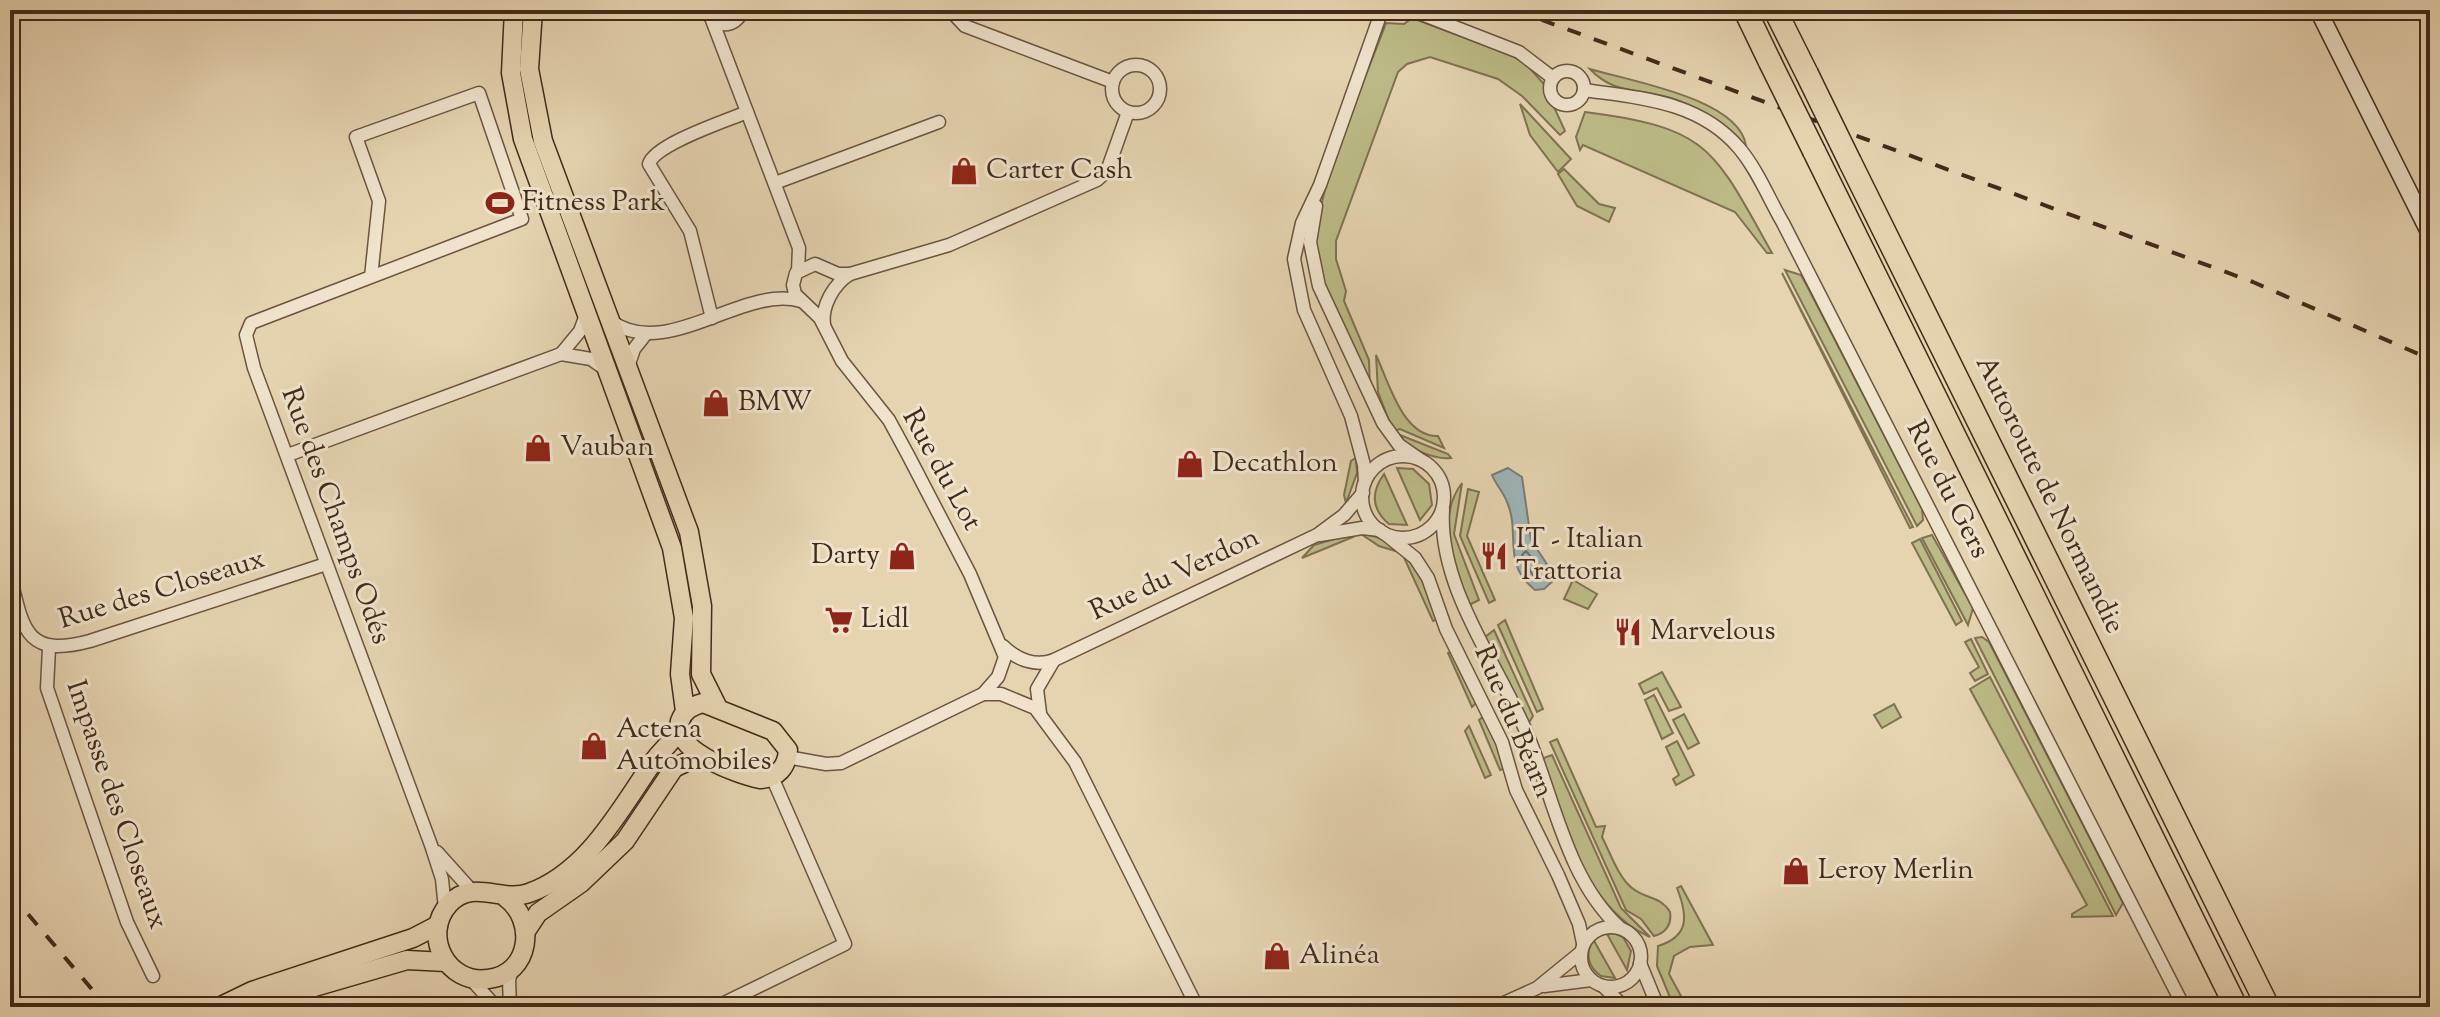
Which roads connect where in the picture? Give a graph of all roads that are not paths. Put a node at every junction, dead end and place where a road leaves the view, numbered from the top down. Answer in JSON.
{"nodes":[{"id":1,"x":514,"y":10,"type":"edge"},
{"id":2,"x":533,"y":10,"type":"edge"},
{"id":3,"x":950,"y":10,"type":"edge"},
{"id":4,"x":1411,"y":10,"type":"edge"},
{"id":5,"x":1745,"y":10,"type":"edge"},
{"id":6,"x":1775,"y":10,"type":"edge"},
{"id":7,"x":2318,"y":10,"type":"edge"},
{"id":8,"x":707,"y":14,"type":"edge"},
{"id":9,"x":741,"y":14,"type":"edge"},
{"id":10,"x":1380,"y":15,"type":"edge"},
{"id":11,"x":724,"y":51,"type":"junction"},
{"id":12,"x":1553,"y":78,"type":"junction"},
{"id":13,"x":1113,"y":82,"type":"junction"},
{"id":14,"x":1584,"y":90,"type":"junction"},
{"id":15,"x":747,"y":112,"type":"junction"},
{"id":16,"x":1128,"y":112,"type":"junction"},
{"id":17,"x":939,"y":122,"type":"dead end"},
{"id":18,"x":775,"y":183,"type":"junction"},
{"id":19,"x":1320,"y":185,"type":"junction"},
{"id":20,"x":2430,"y":234,"type":"edge"},
{"id":21,"x":799,"y":248,"type":"junction"},
{"id":22,"x":815,"y":264,"type":"junction"},
{"id":23,"x":829,"y":270,"type":"junction"},
{"id":24,"x":850,"y":274,"type":"junction"},
{"id":25,"x":795,"y":276,"type":"junction"},
{"id":26,"x":371,"y":277,"type":"junction"},
{"id":27,"x":832,"y":294,"type":"junction"},
{"id":28,"x":777,"y":298,"type":"junction"},
{"id":29,"x":804,"y":303,"type":"junction"},
{"id":30,"x":587,"y":312,"type":"junction"},
{"id":31,"x":712,"y":318,"type":"junction"},
{"id":32,"x":608,"y":319,"type":"junction"},
{"id":33,"x":824,"y":325,"type":"junction"},
{"id":34,"x":645,"y":335,"type":"junction"},
{"id":35,"x":561,"y":354,"type":"junction"},
{"id":36,"x":628,"y":369,"type":"junction"},
{"id":37,"x":608,"y":371,"type":"junction"},
{"id":38,"x":288,"y":455,"type":"junction"},
{"id":39,"x":1419,"y":459,"type":"junction"},
{"id":40,"x":1364,"y":487,"type":"junction"},
{"id":41,"x":1443,"y":510,"type":"junction"},
{"id":42,"x":1382,"y":531,"type":"junction"},
{"id":43,"x":1317,"y":535,"type":"junction"},
{"id":44,"x":326,"y":564,"type":"junction"},
{"id":45,"x":10,"y":575,"type":"edge"},
{"id":46,"x":1003,"y":646,"type":"junction"},
{"id":47,"x":49,"y":648,"type":"junction"},
{"id":48,"x":1024,"y":659,"type":"junction"},
{"id":49,"x":1054,"y":660,"type":"junction"},
{"id":50,"x":1000,"y":671,"type":"junction"},
{"id":51,"x":1038,"y":685,"type":"junction"},
{"id":52,"x":983,"y":694,"type":"junction"},
{"id":53,"x":1013,"y":698,"type":"junction"},
{"id":54,"x":717,"y":706,"type":"junction"},
{"id":55,"x":1040,"y":713,"type":"junction"},
{"id":56,"x":682,"y":720,"type":"junction"},
{"id":57,"x":701,"y":755,"type":"junction"},
{"id":58,"x":787,"y":757,"type":"junction"},
{"id":59,"x":772,"y":777,"type":"junction"},
{"id":60,"x":431,"y":845,"type":"junction"},
{"id":61,"x":472,"y":891,"type":"junction"},
{"id":62,"x":505,"y":897,"type":"junction"},
{"id":63,"x":441,"y":917,"type":"junction"},
{"id":64,"x":1619,"y":927,"type":"junction"},
{"id":65,"x":526,"y":931,"type":"junction"},
{"id":66,"x":1582,"y":948,"type":"junction"},
{"id":67,"x":446,"y":962,"type":"junction"},
{"id":68,"x":1640,"y":963,"type":"junction"},
{"id":69,"x":514,"y":966,"type":"junction"},
{"id":70,"x":153,"y":976,"type":"dead end"},
{"id":71,"x":470,"y":978,"type":"junction"},
{"id":72,"x":1597,"y":983,"type":"junction"},
{"id":73,"x":1537,"y":988,"type":"junction"},
{"id":74,"x":748,"y":992,"type":"junction"},
{"id":75,"x":219,"y":1007,"type":"edge"},
{"id":76,"x":246,"y":1007,"type":"edge"},
{"id":77,"x":496,"y":1007,"type":"edge"},
{"id":78,"x":510,"y":1007,"type":"edge"},
{"id":79,"x":716,"y":1007,"type":"edge"},
{"id":80,"x":755,"y":1007,"type":"edge"},
{"id":81,"x":1197,"y":1007,"type":"edge"},
{"id":82,"x":1495,"y":1007,"type":"edge"},
{"id":83,"x":1624,"y":1007,"type":"edge"},
{"id":84,"x":1658,"y":1007,"type":"edge"},
{"id":85,"x":2184,"y":1007,"type":"edge"},
{"id":86,"x":2236,"y":1007,"type":"edge"},
{"id":87,"x":2268,"y":1007,"type":"edge"}],
"edges":[{"from":1,"to":30,"type":"main road"},
{"from":2,"to":32,"type":"main road"},
{"from":3,"to":13,"type":"street"},
{"from":4,"to":12,"type":"street"},
{"from":5,"to":86,"type":"highway","name":"Autoroute de Normandie","bridge":true},
{"from":6,"to":87,"type":"highway","name":"Autoroute de Normandie","bridge":true},
{"from":7,"to":20,"type":"street"},
{"from":8,"to":9,"type":"street"},
{"from":8,"to":11,"type":"street"},
{"from":9,"to":11,"type":"street"},
{"from":10,"to":19,"type":"street"},
{"from":11,"to":15,"type":"street"},
{"from":12,"to":14,"type":"street"},
{"from":12,"to":14,"type":"street"},
{"from":13,"to":16,"type":"street"},
{"from":13,"to":16,"type":"street"},
{"from":14,"to":85,"type":"street","name":"Rue du Gers"},
{"from":15,"to":18,"type":"street"},
{"from":15,"to":31,"type":"street"},
{"from":16,"to":24,"type":"street"},
{"from":17,"to":18,"type":"street"},
{"from":18,"to":21,"type":"street"},
{"from":19,"to":39,"type":"street"},
{"from":19,"to":40,"type":"street"},
{"from":21,"to":22,"type":"street"},
{"from":21,"to":25,"type":"street"},
{"from":22,"to":23,"type":"street"},
{"from":22,"to":25,"type":"street"},
{"from":23,"to":24,"type":"street"},
{"from":23,"to":27,"type":"street"},
{"from":24,"to":27,"type":"street"},
{"from":25,"to":28,"type":"street"},
{"from":25,"to":29,"type":"street"},
{"from":26,"to":26,"type":"street","name":"Rue des Champs Odés"},
{"from":26,"to":38,"type":"street","name":"Rue des Champs Odés"},
{"from":27,"to":29,"type":"street"},
{"from":27,"to":33,"type":"street"},
{"from":28,"to":29,"type":"street"},
{"from":28,"to":31,"type":"street"},
{"from":29,"to":33,"type":"street","name":"Rue du Lot"},
{"from":30,"to":35,"type":"street"},
{"from":30,"to":37,"type":"main road"},
{"from":31,"to":34,"type":"street"},
{"from":32,"to":34,"type":"street"},
{"from":32,"to":36,"type":"main road"},
{"from":33,"to":46,"type":"street","name":"Rue du Lot"},
{"from":34,"to":36,"type":"street"},
{"from":35,"to":37,"type":"street"},
{"from":35,"to":38,"type":"street"},
{"from":36,"to":54,"type":"main road"},
{"from":37,"to":56,"type":"main road"},
{"from":38,"to":44,"type":"street","name":"Rue des Champs Odés"},
{"from":39,"to":40,"type":"street"},
{"from":39,"to":41,"type":"street"},
{"from":40,"to":42,"type":"street"},
{"from":40,"to":43,"type":"street","name":"Rue du Verdon"},
{"from":41,"to":42,"type":"street"},
{"from":41,"to":64,"type":"street","name":"Rue du Béarn"},
{"from":42,"to":43,"type":"street","name":"Rue du Verdon"},
{"from":42,"to":66,"type":"street","name":"Rue du Béarn"},
{"from":43,"to":49,"type":"street","name":"Rue du Verdon"},
{"from":44,"to":47,"type":"street","name":"Rue des Closeaux"},
{"from":44,"to":60,"type":"street","name":"Rue des Champs Odés"},
{"from":45,"to":47,"type":"street","name":"Rue des Closeaux"},
{"from":46,"to":48,"type":"street"},
{"from":46,"to":50,"type":"street"},
{"from":47,"to":70,"type":"street","name":"Impasse des Closeaux"},
{"from":48,"to":49,"type":"street"},
{"from":48,"to":50,"type":"street"},
{"from":48,"to":51,"type":"street"},
{"from":49,"to":51,"type":"street"},
{"from":50,"to":52,"type":"street"},
{"from":50,"to":53,"type":"street"},
{"from":51,"to":53,"type":"street"},
{"from":51,"to":55,"type":"street"},
{"from":52,"to":53,"type":"street"},
{"from":52,"to":58,"type":"street"},
{"from":53,"to":55,"type":"street"},
{"from":54,"to":56,"type":"main road"},
{"from":54,"to":58,"type":"main road"},
{"from":55,"to":81,"type":"street"},
{"from":56,"to":57,"type":"main road"},
{"from":56,"to":62,"type":"main road"},
{"from":57,"to":59,"type":"main road"},
{"from":57,"to":65,"type":"main road"},
{"from":58,"to":59,"type":"main road"},
{"from":59,"to":74,"type":"street"},
{"from":60,"to":61,"type":"street","name":"Rue des Champs Odés"},
{"from":60,"to":63,"type":"street","name":"Rue des Champs Odés"},
{"from":61,"to":62,"type":"main road"},
{"from":61,"to":63,"type":"main road"},
{"from":62,"to":65,"type":"main road"},
{"from":63,"to":67,"type":"main road"},
{"from":63,"to":75,"type":"main road"},
{"from":64,"to":66,"type":"street"},
{"from":64,"to":68,"type":"street"},
{"from":65,"to":69,"type":"main road"},
{"from":66,"to":72,"type":"street"},
{"from":66,"to":73,"type":"street"},
{"from":67,"to":71,"type":"main road"},
{"from":67,"to":76,"type":"main road"},
{"from":68,"to":72,"type":"street"},
{"from":68,"to":84,"type":"street"},
{"from":69,"to":71,"type":"main road"},
{"from":69,"to":78,"type":"street"},
{"from":71,"to":77,"type":"street"},
{"from":72,"to":73,"type":"street"},
{"from":72,"to":83,"type":"street"},
{"from":73,"to":82,"type":"street"},
{"from":74,"to":79,"type":"street"},
{"from":74,"to":80,"type":"street"}]}
